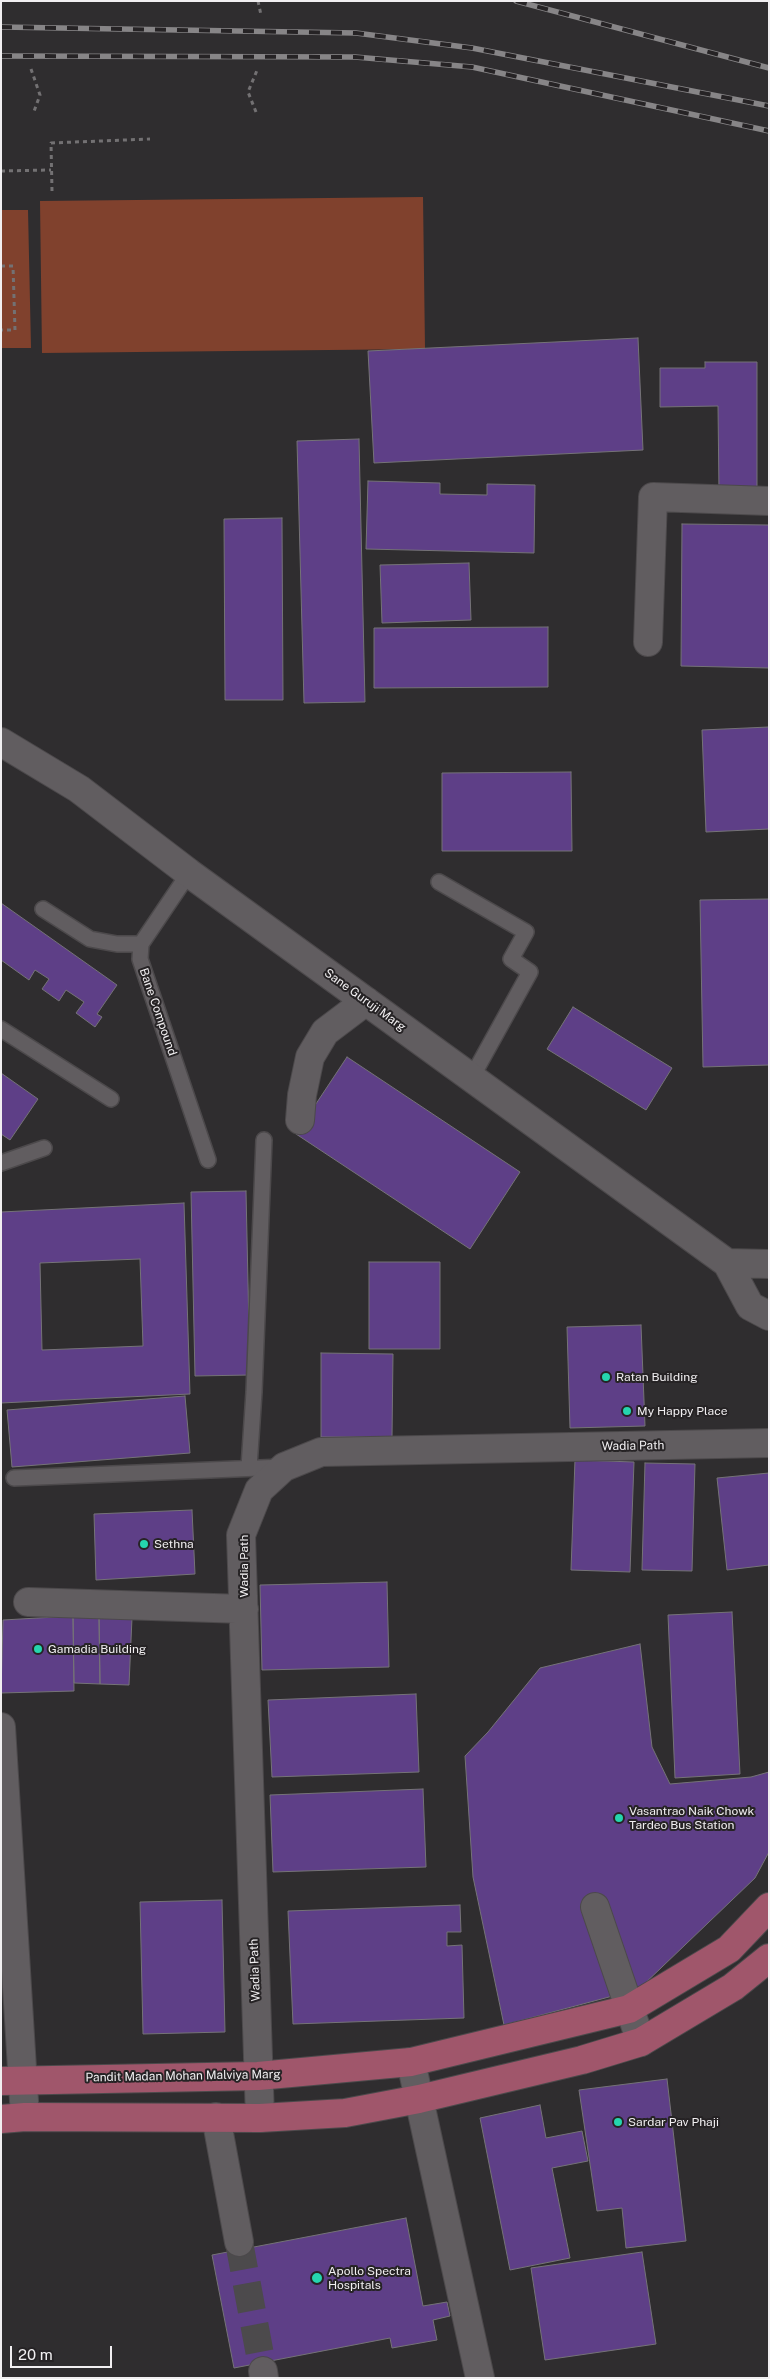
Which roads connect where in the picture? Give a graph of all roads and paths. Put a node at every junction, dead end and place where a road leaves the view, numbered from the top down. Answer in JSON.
{"nodes":[{"id":1,"x":258,"y":1,"type":"edge"},
{"id":2,"x":261,"y":16,"type":"dead end"},
{"id":3,"x":258,"y":68,"type":"dead end"},
{"id":4,"x":30,"y":69,"type":"dead end"},
{"id":5,"x":256,"y":112,"type":"dead end"},
{"id":6,"x":33,"y":114,"type":"dead end"},
{"id":7,"x":150,"y":139,"type":"dead end"},
{"id":8,"x":51,"y":170,"type":"junction"},
{"id":9,"x":1,"y":171,"type":"edge"},
{"id":10,"x":52,"y":191,"type":"dead end"},
{"id":11,"x":1,"y":266,"type":"edge"},
{"id":12,"x":1,"y":330,"type":"edge"},
{"id":13,"x":769,"y":501,"type":"edge"},
{"id":14,"x":648,"y":642,"type":"dead end"},
{"id":15,"x":1,"y":742,"type":"edge"},
{"id":16,"x":190,"y":874,"type":"junction"},
{"id":17,"x":439,"y":882,"type":"dead end"},
{"id":18,"x":43,"y":909,"type":"dead end"},
{"id":19,"x":141,"y":944,"type":"junction"},
{"id":20,"x":366,"y":1001,"type":"junction"},
{"id":21,"x":1,"y":1029,"type":"edge"},
{"id":22,"x":472,"y":1077,"type":"junction"},
{"id":23,"x":111,"y":1100,"type":"dead end"},
{"id":24,"x":300,"y":1120,"type":"dead end"},
{"id":25,"x":264,"y":1140,"type":"dead end"},
{"id":26,"x":44,"y":1148,"type":"dead end"},
{"id":27,"x":208,"y":1160,"type":"dead end"},
{"id":28,"x":1,"y":1163,"type":"edge"},
{"id":29,"x":727,"y":1263,"type":"junction"},
{"id":30,"x":769,"y":1264,"type":"edge"},
{"id":31,"x":769,"y":1316,"type":"edge"},
{"id":32,"x":769,"y":1444,"type":"edge"},
{"id":33,"x":249,"y":1467,"type":"junction"},
{"id":34,"x":284,"y":1467,"type":"junction"},
{"id":35,"x":14,"y":1478,"type":"dead end"},
{"id":36,"x":28,"y":1602,"type":"dead end"},
{"id":37,"x":244,"y":1609,"type":"junction"},
{"id":38,"x":1,"y":1727,"type":"edge"},
{"id":39,"x":595,"y":1907,"type":"dead end"},
{"id":40,"x":769,"y":1907,"type":"edge"},
{"id":41,"x":769,"y":1958,"type":"edge"},
{"id":42,"x":629,"y":2009,"type":"junction"},
{"id":43,"x":641,"y":2042,"type":"junction"},
{"id":44,"x":411,"y":2062,"type":"junction"},
{"id":45,"x":258,"y":2076,"type":"junction"},
{"id":46,"x":12,"y":2080,"type":"edge"},
{"id":47,"x":419,"y":2099,"type":"junction"},
{"id":48,"x":216,"y":2117,"type":"junction"},
{"id":49,"x":13,"y":2118,"type":"edge"},
{"id":50,"x":260,"y":2118,"type":"junction"},
{"id":51,"x":239,"y":2242,"type":"tunnel mouth"},
{"id":52,"x":480,"y":2378,"type":"edge"}],
"edges":[{"from":1,"to":2,"type":"path"},
{"from":3,"to":5,"type":"path"},
{"from":4,"to":6,"type":"path"},
{"from":7,"to":8,"type":"path"},
{"from":8,"to":9,"type":"path"},
{"from":8,"to":10,"type":"path"},
{"from":11,"to":12,"type":"path"},
{"from":13,"to":14,"type":"street"},
{"from":15,"to":16,"type":"street","name":"Sane Guruji Marg"},
{"from":16,"to":19,"type":"lane"},
{"from":16,"to":20,"type":"street","name":"Sane Guruji Marg"},
{"from":17,"to":22,"type":"lane"},
{"from":18,"to":19,"type":"lane"},
{"from":19,"to":27,"type":"lane","name":"Bane Compound"},
{"from":20,"to":22,"type":"street","name":"Sane Guruji Marg"},
{"from":20,"to":24,"type":"street"},
{"from":21,"to":23,"type":"lane"},
{"from":22,"to":29,"type":"street","name":"Sane Guruji Marg"},
{"from":25,"to":33,"type":"lane"},
{"from":26,"to":28,"type":"lane"},
{"from":29,"to":30,"type":"street"},
{"from":29,"to":31,"type":"street","name":"Sane Guruji Marg"},
{"from":32,"to":34,"type":"street","name":"Wadia Path"},
{"from":33,"to":34,"type":"lane"},
{"from":33,"to":35,"type":"lane"},
{"from":34,"to":37,"type":"street","name":"Wadia Path"},
{"from":36,"to":37,"type":"street"},
{"from":37,"to":45,"type":"street","name":"Wadia Path"},
{"from":38,"to":46,"type":"street"},
{"from":39,"to":42,"type":"street"},
{"from":40,"to":42,"type":"main road","name":"Pandit Madan Mohan Malviya Marg"},
{"from":41,"to":43,"type":"main road"},
{"from":42,"to":43,"type":"street"},
{"from":42,"to":44,"type":"main road","name":"Pandit Madan Mohan Malviya Marg"},
{"from":43,"to":47,"type":"main road"},
{"from":44,"to":45,"type":"main road","name":"Pandit Madan Mohan Malviya Marg"},
{"from":44,"to":47,"type":"street"},
{"from":45,"to":46,"type":"main road","name":"Pandit Madan Mohan Malviya Marg"},
{"from":45,"to":50,"type":"street","name":"Wadia Path"},
{"from":46,"to":49,"type":"street"},
{"from":47,"to":50,"type":"main road"},
{"from":47,"to":52,"type":"street"},
{"from":48,"to":49,"type":"main road"},
{"from":48,"to":50,"type":"main road"},
{"from":48,"to":51,"type":"street"}]}
